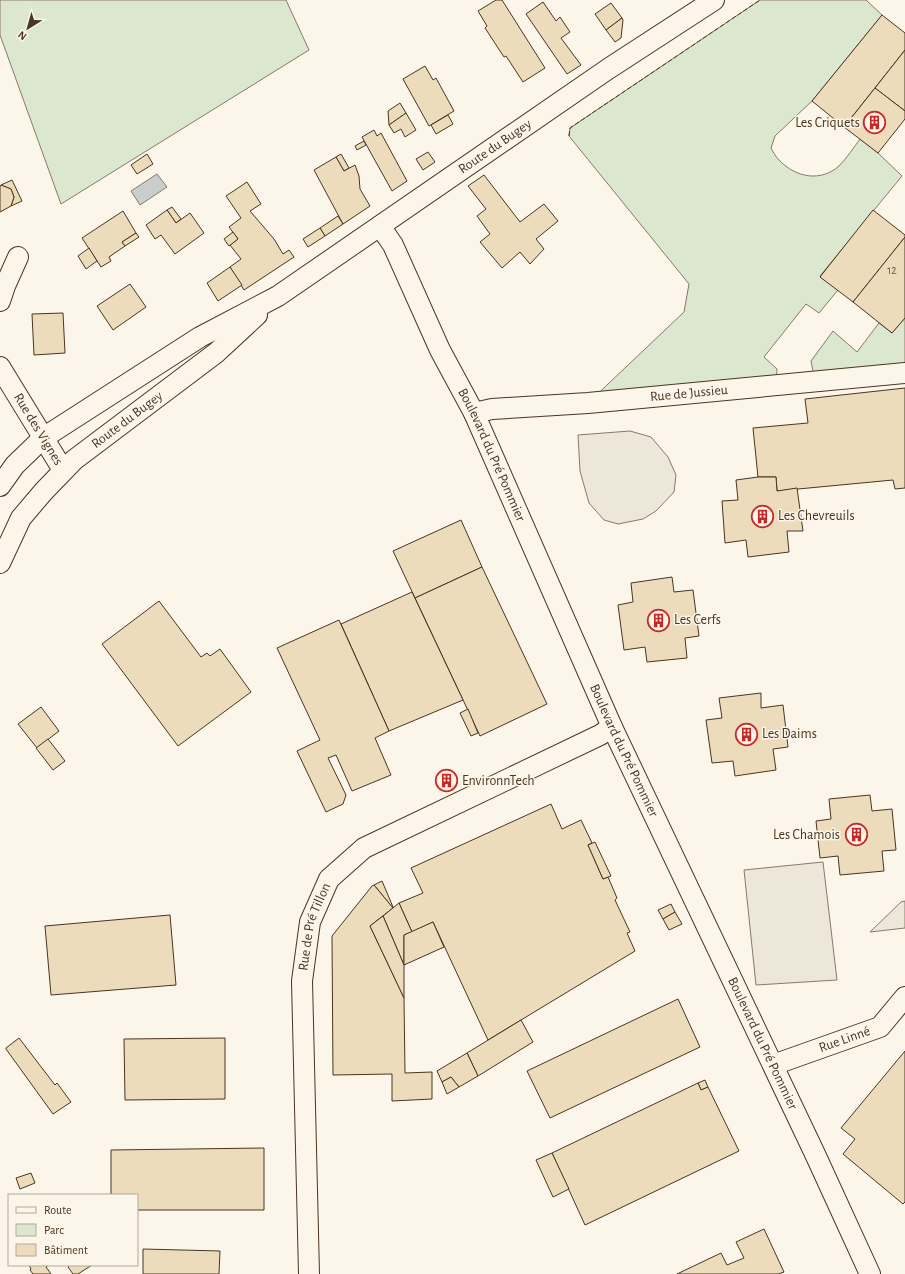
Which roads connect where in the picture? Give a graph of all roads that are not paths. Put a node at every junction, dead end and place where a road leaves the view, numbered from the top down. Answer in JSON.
{"nodes":[{"id":1,"x":714,"y":0,"type":"edge"},
{"id":2,"x":380,"y":226,"type":"junction"},
{"id":3,"x":18,"y":257,"type":"dead end"},
{"id":4,"x":2,"y":290,"type":"edge"},
{"id":5,"x":278,"y":296,"type":"junction"},
{"id":6,"x":0,"y":367,"type":"edge"},
{"id":7,"x":905,"y":374,"type":"edge"},
{"id":8,"x":474,"y":413,"type":"junction"},
{"id":9,"x":43,"y":438,"type":"junction"},
{"id":10,"x":64,"y":470,"type":"junction"},
{"id":11,"x":0,"y":486,"type":"edge"},
{"id":12,"x":0,"y":563,"type":"edge"},
{"id":13,"x":612,"y":727,"type":"junction"},
{"id":14,"x":905,"y":998,"type":"edge"},
{"id":15,"x":773,"y":1065,"type":"junction"},
{"id":16,"x":309,"y":1274,"type":"edge"},
{"id":17,"x":870,"y":1274,"type":"edge"}],
"edges":[{"from":1,"to":2,"type":"street","name":"Route du Bugey"},
{"from":2,"to":5,"type":"street","name":"Route du Bugey"},
{"from":2,"to":8,"type":"street","name":"Boulevard du Pré Pommier"},
{"from":3,"to":4,"type":"street"},
{"from":5,"to":9,"type":"street","name":"Route du Bugey"},
{"from":5,"to":10,"type":"street","name":"Route du Bugey"},
{"from":6,"to":9,"type":"street","name":"Rue des Vignes"},
{"from":7,"to":8,"type":"street","name":"Rue de Jussieu"},
{"from":8,"to":13,"type":"street","name":"Boulevard du Pré Pommier"},
{"from":9,"to":10,"type":"street","name":"Rue des Vignes"},
{"from":9,"to":11,"type":"street","name":"Route du Bugey"},
{"from":10,"to":12,"type":"street","name":"Route du Bugey"},
{"from":13,"to":15,"type":"street","name":"Boulevard du Pré Pommier"},
{"from":13,"to":16,"type":"street","name":"Rue de Pré Tillon"},
{"from":14,"to":15,"type":"street","name":"Rue Linné"},
{"from":15,"to":17,"type":"street","name":"Boulevard du Pré Pommier"}]}
